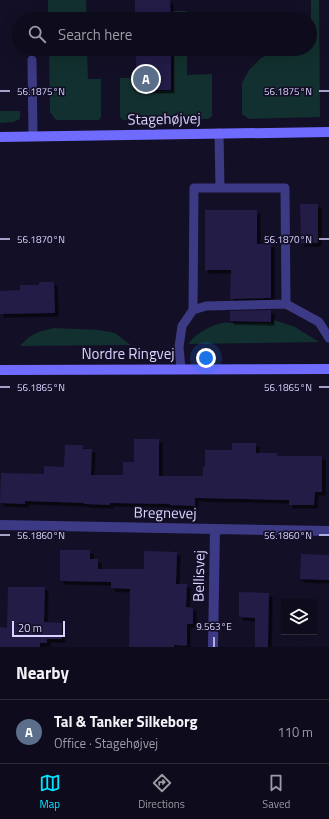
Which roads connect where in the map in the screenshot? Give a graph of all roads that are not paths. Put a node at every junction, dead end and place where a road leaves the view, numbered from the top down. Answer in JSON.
{"nodes":[{"id":1,"x":32,"y":60,"type":"dead end"},
{"id":2,"x":329,"y":132,"type":"edge"},
{"id":3,"x":219,"y":134,"type":"junction"},
{"id":4,"x":33,"y":136,"type":"junction"},
{"id":5,"x":0,"y":137,"type":"edge"},
{"id":6,"x":220,"y":188,"type":"junction"},
{"id":7,"x":286,"y":304,"type":"junction"},
{"id":8,"x":193,"y":310,"type":"junction"},
{"id":9,"x":329,"y":338,"type":"edge"},
{"id":10,"x":181,"y":369,"type":"junction"},
{"id":11,"x":329,"y":369,"type":"edge"},
{"id":12,"x":0,"y":370,"type":"edge"},
{"id":13,"x":0,"y":525,"type":"edge"},
{"id":14,"x":215,"y":528,"type":"junction"},
{"id":15,"x":329,"y":531,"type":"edge"},
{"id":16,"x":213,"y":647,"type":"edge"}],
"edges":[{"from":1,"to":4,"type":"lane"},
{"from":2,"to":3,"type":"street","name":"Stagehøjvej"},
{"from":3,"to":4,"type":"street","name":"Stagehøjvej"},
{"from":3,"to":6,"type":"lane"},
{"from":4,"to":5,"type":"street","name":"Stagehøjvej"},
{"from":6,"to":7,"type":"lane"},
{"from":6,"to":8,"type":"lane"},
{"from":7,"to":8,"type":"lane"},
{"from":7,"to":9,"type":"lane"},
{"from":8,"to":10,"type":"lane"},
{"from":10,"to":11,"type":"street","name":"Nordre Ringvej"},
{"from":10,"to":12,"type":"street","name":"Nordre Ringvej"},
{"from":13,"to":14,"type":"street","name":"Bregnevej"},
{"from":14,"to":15,"type":"street","name":"Bregnevej"},
{"from":14,"to":16,"type":"street","name":"Bellisvej"}]}
